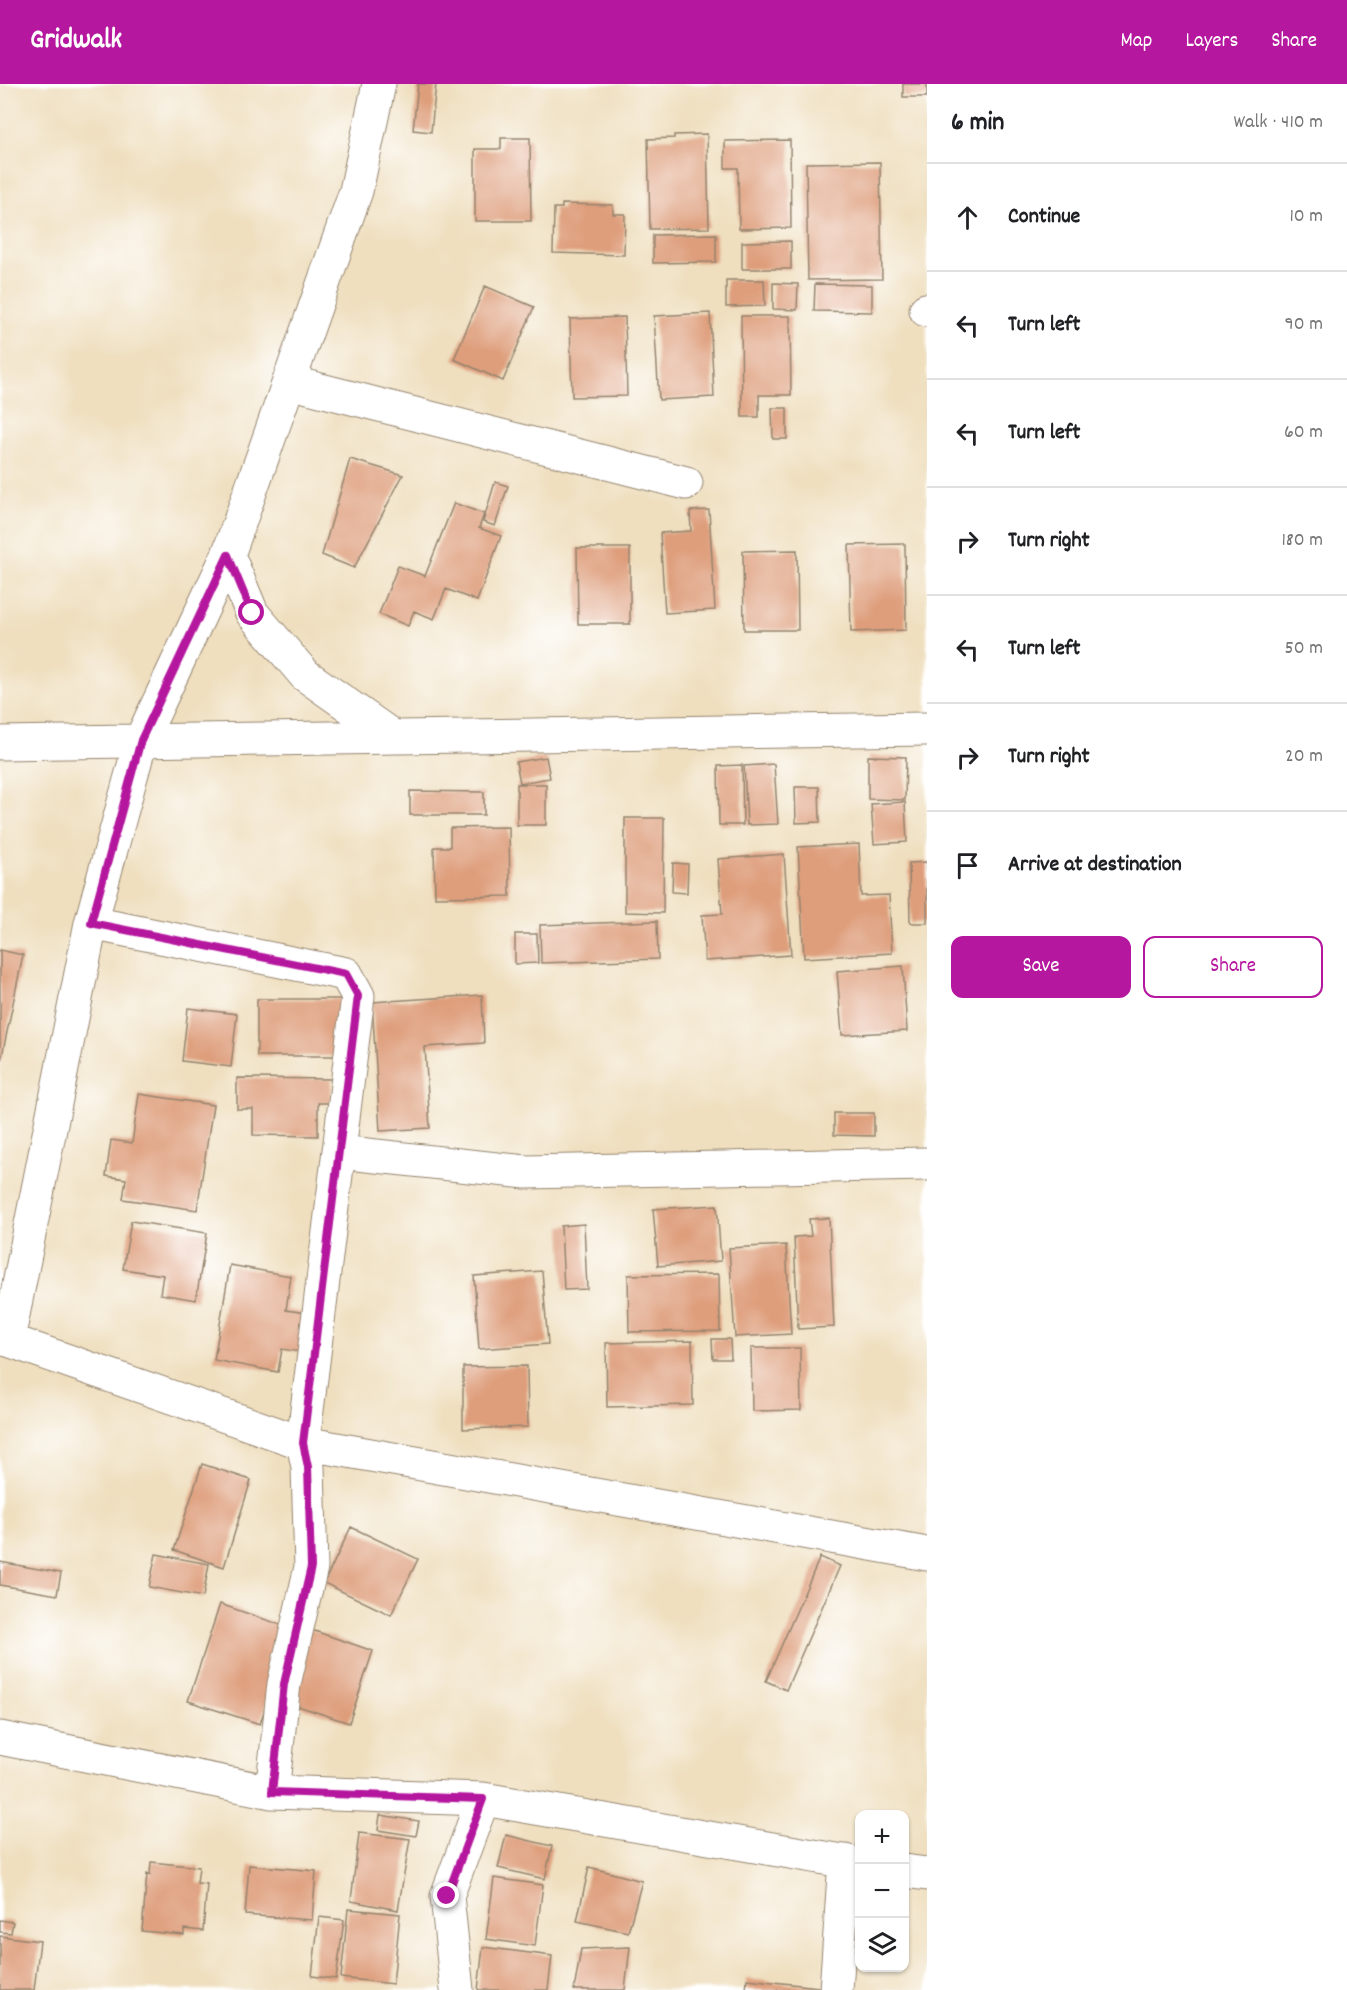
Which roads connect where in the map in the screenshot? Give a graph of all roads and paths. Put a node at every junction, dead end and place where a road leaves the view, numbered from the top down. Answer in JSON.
{"nodes":[{"id":1,"x":379,"y":84,"type":"edge"},
{"id":2,"x":289,"y":382,"type":"junction"},
{"id":3,"x":686,"y":483,"type":"dead end"},
{"id":4,"x":228,"y":555,"type":"junction"},
{"id":5,"x":927,"y":729,"type":"edge"},
{"id":6,"x":392,"y":736,"type":"junction"},
{"id":7,"x":141,"y":740,"type":"junction"},
{"id":8,"x":0,"y":743,"type":"edge"},
{"id":9,"x":91,"y":923,"type":"junction"},
{"id":10,"x":339,"y":1152,"type":"junction"},
{"id":11,"x":927,"y":1164,"type":"edge"},
{"id":12,"x":4,"y":1340,"type":"edge"},
{"id":13,"x":303,"y":1443,"type":"junction"},
{"id":14,"x":927,"y":1554,"type":"edge"},
{"id":15,"x":0,"y":1738,"type":"edge"},
{"id":16,"x":272,"y":1792,"type":"junction"},
{"id":17,"x":483,"y":1799,"type":"junction"},
{"id":18,"x":852,"y":1863,"type":"edge"},
{"id":19,"x":909,"y":1872,"type":"edge"},
{"id":20,"x":927,"y":1874,"type":"edge"},
{"id":21,"x":457,"y":1990,"type":"edge"},
{"id":22,"x":836,"y":1990,"type":"edge"}],
"edges":[{"from":1,"to":2,"type":"street"},
{"from":2,"to":3,"type":"street"},
{"from":2,"to":4,"type":"street"},
{"from":4,"to":6,"type":"street"},
{"from":4,"to":7,"type":"street"},
{"from":5,"to":6,"type":"street"},
{"from":6,"to":7,"type":"street"},
{"from":7,"to":8,"type":"street"},
{"from":7,"to":9,"type":"street"},
{"from":9,"to":10,"type":"street"},
{"from":9,"to":12,"type":"street"},
{"from":10,"to":11,"type":"street"},
{"from":10,"to":13,"type":"street"},
{"from":12,"to":13,"type":"street"},
{"from":13,"to":14,"type":"street"},
{"from":13,"to":16,"type":"street"},
{"from":15,"to":16,"type":"street"},
{"from":16,"to":17,"type":"street"},
{"from":17,"to":18,"type":"street"},
{"from":17,"to":21,"type":"street"},
{"from":18,"to":22,"type":"street"},
{"from":19,"to":20,"type":"street"}]}
